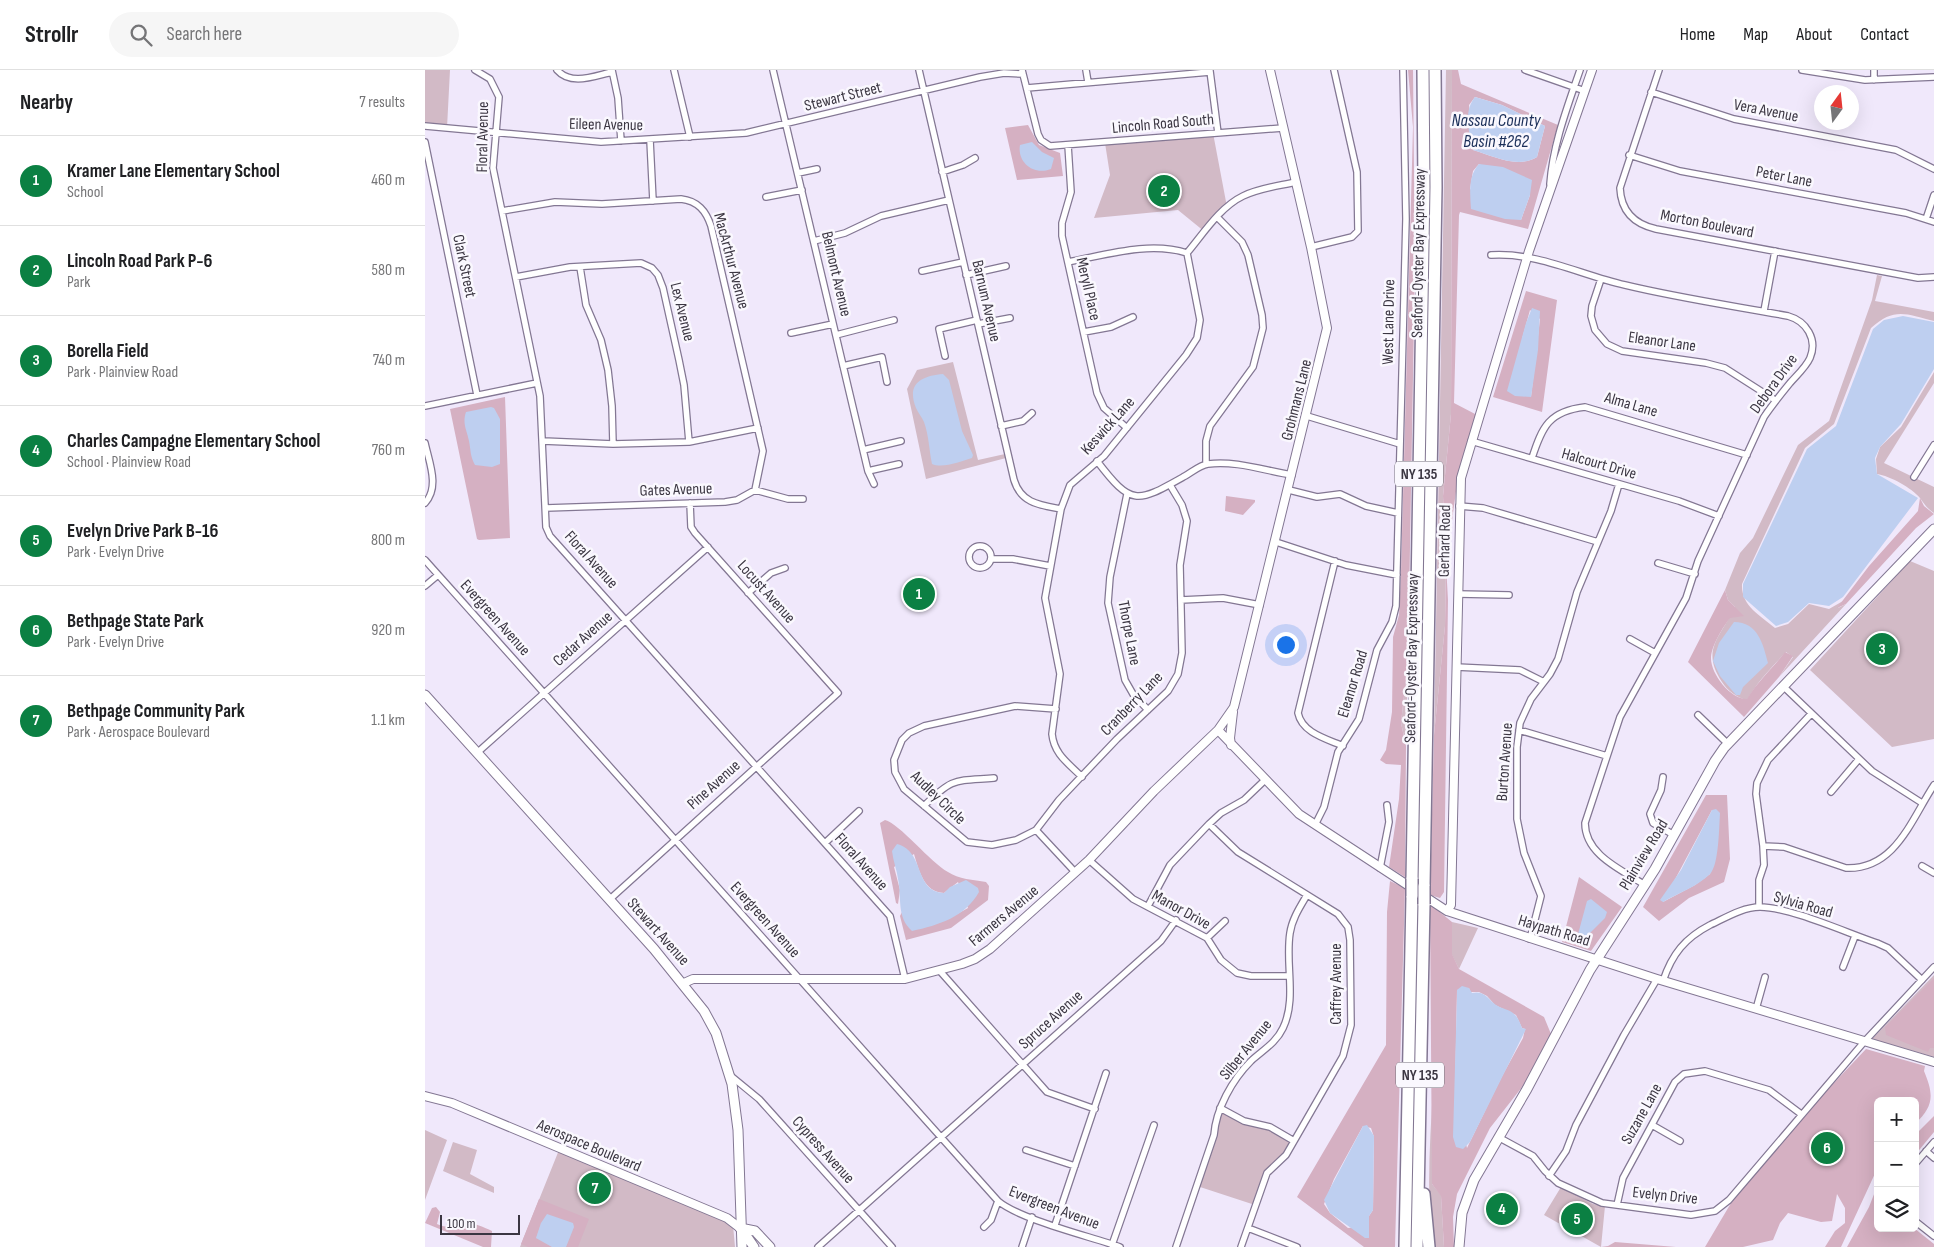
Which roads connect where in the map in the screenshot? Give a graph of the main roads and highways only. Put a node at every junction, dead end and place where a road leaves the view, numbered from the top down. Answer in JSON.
{"nodes":[{"id":1,"x":1423,"y":70,"type":"edge"},
{"id":2,"x":1435,"y":70,"type":"edge"},
{"id":3,"x":1933,"y":532,"type":"edge"},
{"id":4,"x":425,"y":695,"type":"edge"},
{"id":5,"x":1419,"y":1135,"type":"junction"},
{"id":6,"x":1405,"y":1214,"type":"junction"},
{"id":7,"x":740,"y":1228,"type":"junction"},
{"id":8,"x":742,"y":1247,"type":"edge"},
{"id":9,"x":754,"y":1247,"type":"edge"},
{"id":10,"x":770,"y":1247,"type":"edge"},
{"id":11,"x":1401,"y":1247,"type":"edge"},
{"id":12,"x":1405,"y":1247,"type":"edge"},
{"id":13,"x":1417,"y":1247,"type":"edge"},
{"id":14,"x":1429,"y":1247,"type":"edge"},
{"id":15,"x":1459,"y":1247,"type":"edge"}],
"edges":[{"from":1,"to":6,"type":"highway","name":"Seaford-Oyster Bay Expressway","number":"NY 135","bridge":true},
{"from":2,"to":5,"type":"highway","name":"Seaford-Oyster Bay Expressway","number":"NY 135","bridge":true},
{"from":3,"to":15,"type":"main road","name":"Plainview Road"},
{"from":4,"to":7,"type":"main road","name":"Stewart Avenue"},
{"from":5,"to":13,"type":"highway","name":"Seaford-Oyster Bay Expressway","number":"NY 135"},
{"from":5,"to":14,"type":"highway"},
{"from":6,"to":11,"type":"highway"},
{"from":6,"to":12,"type":"highway","name":"Seaford-Oyster Bay Expressway","number":"NY 135"},
{"from":7,"to":8,"type":"main road","name":"Stewart Avenue"},
{"from":7,"to":9,"type":"main road"},
{"from":7,"to":10,"type":"main road"}]}
